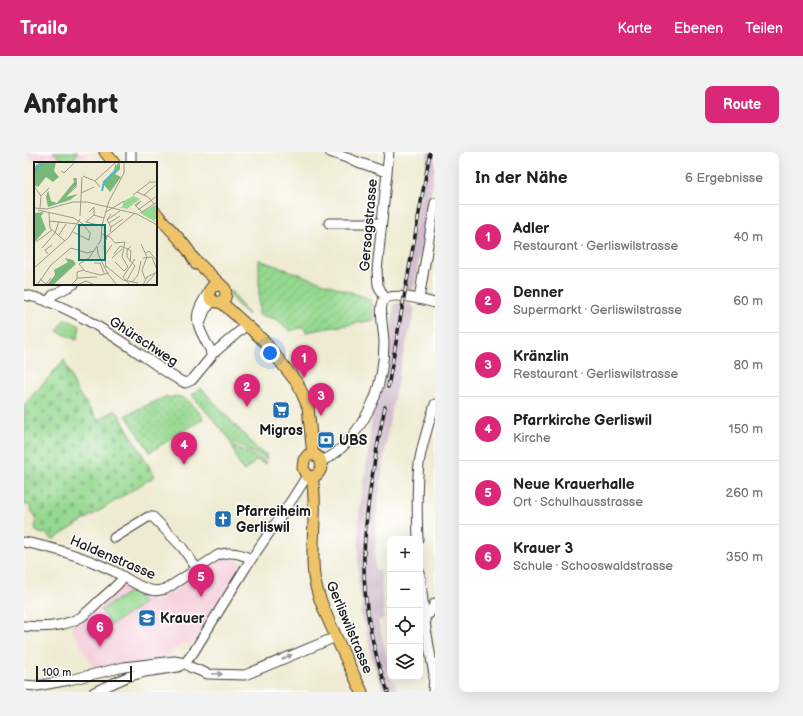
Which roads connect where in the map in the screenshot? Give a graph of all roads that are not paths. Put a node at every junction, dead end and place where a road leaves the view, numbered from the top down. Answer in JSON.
{"nodes":[{"id":1,"x":105,"y":152,"type":"edge"},
{"id":2,"x":330,"y":152,"type":"edge"},
{"id":3,"x":389,"y":152,"type":"edge"},
{"id":4,"x":113,"y":162,"type":"edge"},
{"id":5,"x":386,"y":172,"type":"junction"},
{"id":6,"x":435,"y":203,"type":"edge"},
{"id":7,"x":157,"y":214,"type":"edge"},
{"id":8,"x":329,"y":223,"type":"dead end"},
{"id":9,"x":381,"y":223,"type":"junction"},
{"id":10,"x":194,"y":258,"type":"junction"},
{"id":11,"x":72,"y":285,"type":"edge"},
{"id":12,"x":24,"y":295,"type":"edge"},
{"id":13,"x":216,"y":296,"type":"junction"},
{"id":14,"x":385,"y":299,"type":"junction"},
{"id":15,"x":419,"y":300,"type":"junction"},
{"id":16,"x":48,"y":302,"type":"junction"},
{"id":17,"x":435,"y":303,"type":"edge"},
{"id":18,"x":242,"y":330,"type":"dead end"},
{"id":19,"x":212,"y":354,"type":"junction"},
{"id":20,"x":435,"y":404,"type":"edge"},
{"id":21,"x":317,"y":458,"type":"junction"},
{"id":22,"x":310,"y":476,"type":"junction"},
{"id":23,"x":297,"y":493,"type":"junction"},
{"id":24,"x":314,"y":499,"type":"junction"},
{"id":25,"x":418,"y":536,"type":"edge"},
{"id":26,"x":114,"y":538,"type":"dead end"},
{"id":27,"x":24,"y":542,"type":"edge"},
{"id":28,"x":251,"y":559,"type":"junction"},
{"id":29,"x":197,"y":569,"type":"junction"},
{"id":30,"x":124,"y":577,"type":"junction"},
{"id":31,"x":435,"y":603,"type":"edge"},
{"id":32,"x":423,"y":606,"type":"edge"},
{"id":33,"x":424,"y":617,"type":"junction"},
{"id":34,"x":24,"y":626,"type":"edge"},
{"id":35,"x":336,"y":637,"type":"junction"},
{"id":36,"x":432,"y":647,"type":"edge"},
{"id":37,"x":185,"y":663,"type":"junction"},
{"id":38,"x":24,"y":684,"type":"edge"},
{"id":39,"x":94,"y":692,"type":"edge"},
{"id":40,"x":362,"y":692,"type":"edge"},
{"id":41,"x":433,"y":692,"type":"edge"}],
"edges":[{"from":1,"to":4,"type":"main road"},
{"from":2,"to":5,"type":"street"},
{"from":3,"to":5,"type":"street","name":"Gersagstrasse"},
{"from":5,"to":9,"type":"street","name":"Gersagstrasse"},
{"from":6,"to":15,"type":"street"},
{"from":7,"to":10,"type":"main road"},
{"from":8,"to":9,"type":"street"},
{"from":9,"to":14,"type":"street","name":"Gersagstrasse"},
{"from":10,"to":13,"type":"main road"},
{"from":10,"to":13,"type":"main road"},
{"from":11,"to":16,"type":"street"},
{"from":12,"to":16,"type":"street","name":"Ghürschweg"},
{"from":13,"to":19,"type":"street"},
{"from":13,"to":21,"type":"main road"},
{"from":14,"to":15,"type":"street"},
{"from":14,"to":21,"type":"street"},
{"from":15,"to":17,"type":"street"},
{"from":16,"to":19,"type":"street","name":"Ghürschweg"},
{"from":18,"to":19,"type":"street"},
{"from":20,"to":25,"type":"street"},
{"from":21,"to":22,"type":"main road"},
{"from":21,"to":22,"type":"main road"},
{"from":22,"to":23,"type":"street"},
{"from":22,"to":24,"type":"main road","name":"Gerliswilstrasse"},
{"from":23,"to":24,"type":"street"},
{"from":23,"to":28,"type":"street"},
{"from":24,"to":35,"type":"main road","name":"Gerliswilstrasse"},
{"from":26,"to":29,"type":"street"},
{"from":27,"to":30,"type":"street","name":"Haldenstrasse"},
{"from":28,"to":29,"type":"street","name":"Haldenstrasse"},
{"from":28,"to":37,"type":"street"},
{"from":29,"to":30,"type":"street","name":"Haldenstrasse"},
{"from":30,"to":34,"type":"street"},
{"from":31,"to":33,"type":"street"},
{"from":32,"to":33,"type":"street"},
{"from":33,"to":36,"type":"street"},
{"from":37,"to":35,"type":"street","one_way":true},
{"from":35,"to":40,"type":"main road","name":"Gerliswilstrasse"},
{"from":36,"to":41,"type":"street"},
{"from":37,"to":38,"type":"street"},
{"from":37,"to":39,"type":"street"}]}
